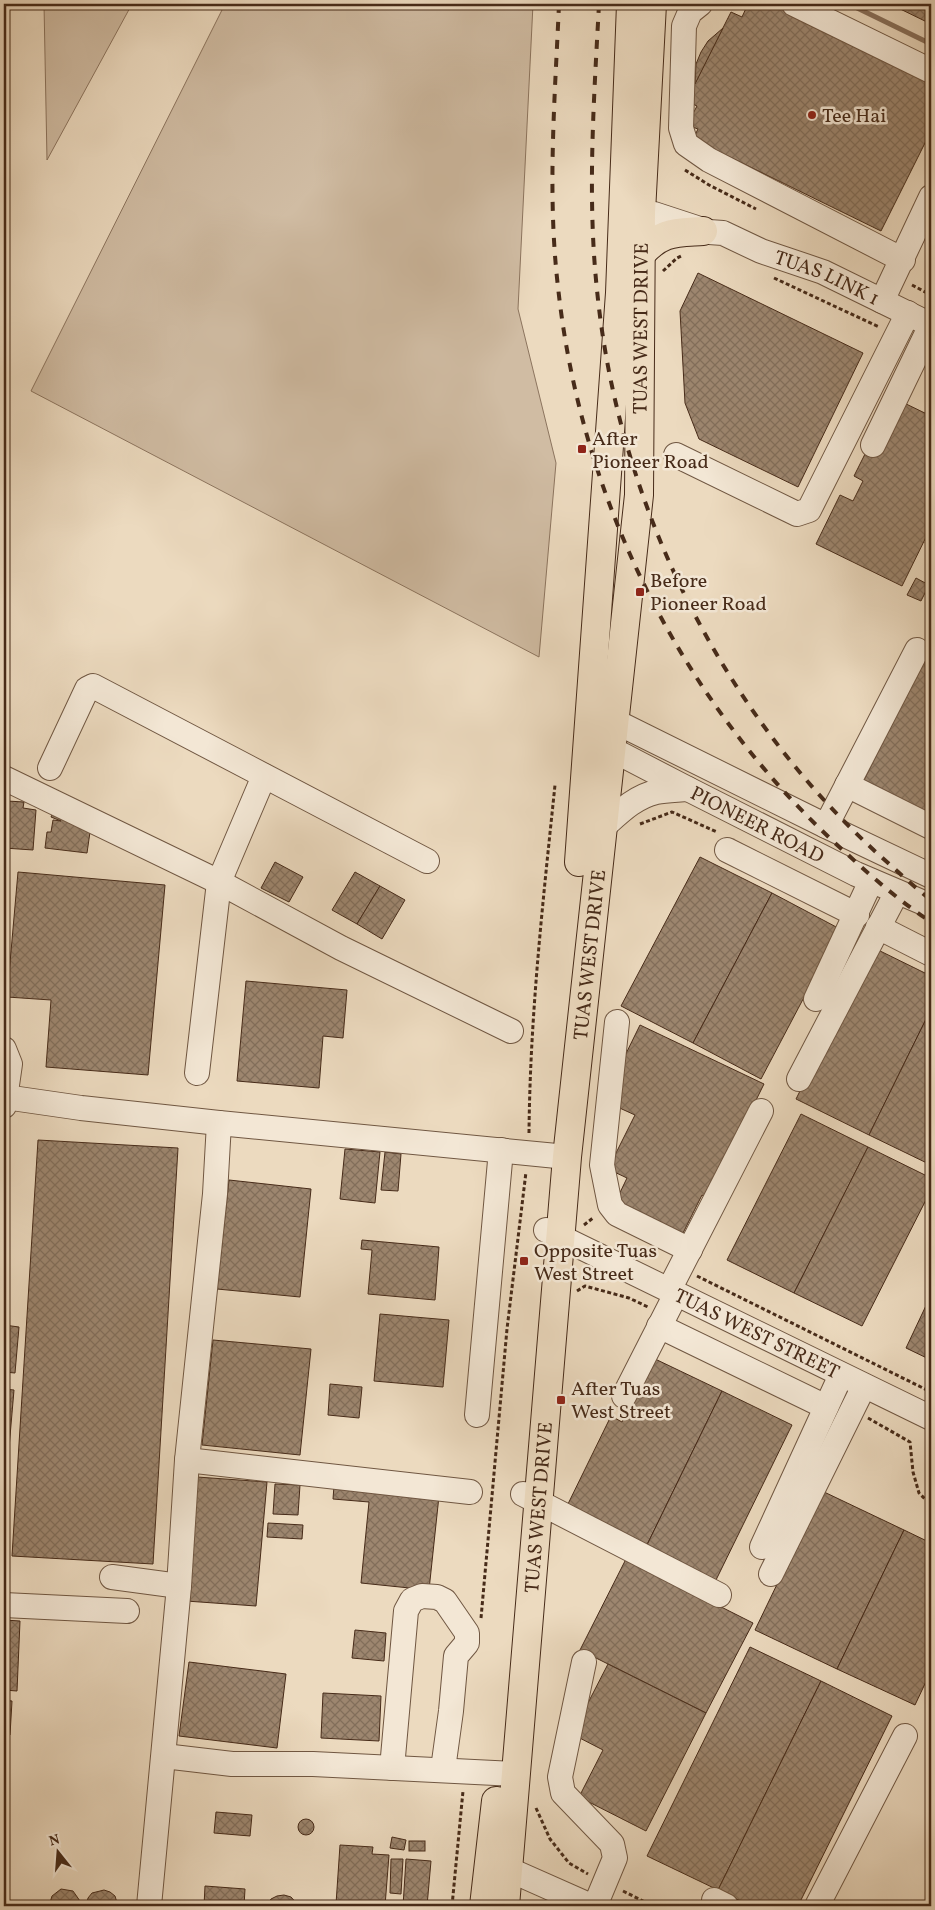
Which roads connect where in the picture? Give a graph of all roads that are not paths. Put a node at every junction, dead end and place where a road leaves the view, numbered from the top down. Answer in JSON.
{"nodes":[{"id":1,"x":630,"y":4,"type":"edge"},
{"id":2,"x":652,"y":4,"type":"edge"},
{"id":3,"x":700,"y":4,"type":"edge"},
{"id":4,"x":794,"y":4,"type":"edge"},
{"id":5,"x":931,"y":71,"type":"edge"},
{"id":6,"x":931,"y":197,"type":"edge"},
{"id":7,"x":631,"y":205,"type":"junction"},
{"id":8,"x":713,"y":232,"type":"junction"},
{"id":9,"x":642,"y":254,"type":"junction"},
{"id":10,"x":902,"y":260,"type":"junction"},
{"id":11,"x":882,"y":301,"type":"junction"},
{"id":12,"x":908,"y":314,"type":"junction"},
{"id":13,"x":931,"y":325,"type":"edge"},
{"id":14,"x":873,"y":444,"type":"dead end"},
{"id":15,"x":676,"y":455,"type":"dead end"},
{"id":16,"x":917,"y":650,"type":"dead end"},
{"id":17,"x":599,"y":722,"type":"junction"},
{"id":18,"x":612,"y":749,"type":"junction"},
{"id":19,"x":50,"y":768,"type":"dead end"},
{"id":20,"x":264,"y":776,"type":"junction"},
{"id":21,"x":4,"y":778,"type":"edge"},
{"id":22,"x":847,"y":785,"type":"junction"},
{"id":23,"x":688,"y":789,"type":"junction"},
{"id":24,"x":826,"y":826,"type":"junction"},
{"id":25,"x":931,"y":827,"type":"edge"},
{"id":26,"x":602,"y":829,"type":"junction"},
{"id":27,"x":727,"y":850,"type":"dead end"},
{"id":28,"x":427,"y":861,"type":"dead end"},
{"id":29,"x":931,"y":876,"type":"edge"},
{"id":30,"x":872,"y":881,"type":"junction"},
{"id":31,"x":219,"y":882,"type":"junction"},
{"id":32,"x":897,"y":892,"type":"junction"},
{"id":33,"x":931,"y":906,"type":"edge"},
{"id":34,"x":857,"y":915,"type":"junction"},
{"id":35,"x":878,"y":927,"type":"junction"},
{"id":36,"x":931,"y":954,"type":"edge"},
{"id":37,"x":816,"y":999,"type":"dead end"},
{"id":38,"x":616,"y":1022,"type":"dead end"},
{"id":39,"x":511,"y":1030,"type":"dead end"},
{"id":40,"x":4,"y":1049,"type":"edge"},
{"id":41,"x":197,"y":1073,"type":"dead end"},
{"id":42,"x":799,"y":1079,"type":"dead end"},
{"id":43,"x":4,"y":1102,"type":"edge"},
{"id":44,"x":761,"y":1111,"type":"dead end"},
{"id":45,"x":219,"y":1123,"type":"junction"},
{"id":46,"x":501,"y":1150,"type":"junction"},
{"id":47,"x":550,"y":1155,"type":"junction"},
{"id":48,"x":553,"y":1234,"type":"junction"},
{"id":49,"x":686,"y":1259,"type":"junction"},
{"id":50,"x":672,"y":1292,"type":"junction"},
{"id":51,"x":662,"y":1320,"type":"junction"},
{"id":52,"x":841,"y":1374,"type":"junction"},
{"id":53,"x":864,"y":1386,"type":"junction"},
{"id":54,"x":624,"y":1396,"type":"dead end"},
{"id":55,"x":826,"y":1407,"type":"junction"},
{"id":56,"x":923,"y":1414,"type":"edge"},
{"id":57,"x":476,"y":1415,"type":"dead end"},
{"id":58,"x":931,"y":1433,"type":"edge"},
{"id":59,"x":187,"y":1460,"type":"junction"},
{"id":60,"x":470,"y":1492,"type":"dead end"},
{"id":61,"x":531,"y":1497,"type":"junction"},
{"id":62,"x":762,"y":1546,"type":"dead end"},
{"id":63,"x":771,"y":1574,"type":"dead end"},
{"id":64,"x":112,"y":1577,"type":"dead end"},
{"id":65,"x":179,"y":1586,"type":"junction"},
{"id":66,"x":719,"y":1595,"type":"dead end"},
{"id":67,"x":4,"y":1605,"type":"edge"},
{"id":68,"x":127,"y":1611,"type":"dead end"},
{"id":69,"x":584,"y":1662,"type":"dead end"},
{"id":70,"x":905,"y":1736,"type":"dead end"},
{"id":71,"x":164,"y":1756,"type":"junction"},
{"id":72,"x":392,"y":1768,"type":"junction"},
{"id":73,"x":454,"y":1770,"type":"junction"},
{"id":74,"x":507,"y":1774,"type":"junction"},
{"id":75,"x":498,"y":1864,"type":"junction"},
{"id":76,"x":149,"y":1906,"type":"edge"},
{"id":77,"x":484,"y":1906,"type":"edge"},
{"id":78,"x":505,"y":1906,"type":"edge"},
{"id":79,"x":591,"y":1906,"type":"edge"},
{"id":80,"x":595,"y":1906,"type":"edge"},
{"id":81,"x":817,"y":1906,"type":"edge"}],
"edges":[{"from":1,"to":7,"type":"main road","name":"TUAS WEST DRIVE"},
{"from":2,"to":7,"type":"main road","name":"TUAS WEST DRIVE"},
{"from":3,"to":10,"type":"street"},
{"from":4,"to":5,"type":"street"},
{"from":6,"to":10,"type":"street"},
{"from":7,"to":8,"type":"street","name":"TUAS LINK 1"},
{"from":7,"to":9,"type":"main road","name":"TUAS WEST DRIVE"},
{"from":7,"to":17,"type":"main road","name":"TUAS WEST DRIVE"},
{"from":8,"to":9,"type":"main road"},
{"from":8,"to":11,"type":"street","name":"TUAS LINK 1"},
{"from":9,"to":17,"type":"main road","name":"TUAS WEST DRIVE"},
{"from":10,"to":11,"type":"street"},
{"from":11,"to":12,"type":"street","name":"TUAS LINK 1"},
{"from":12,"to":13,"type":"street","name":"TUAS LINK 1"},
{"from":12,"to":15,"type":"street"},
{"from":13,"to":14,"type":"street"},
{"from":16,"to":22,"type":"street"},
{"from":17,"to":18,"type":"main road","name":"TUAS WEST DRIVE"},
{"from":17,"to":24,"type":"street","name":"PIONEER ROAD"},
{"from":17,"to":47,"type":"main road","name":"TUAS WEST DRIVE"},
{"from":18,"to":23,"type":"street","name":"PIONEER ROAD"},
{"from":18,"to":26,"type":"main road","name":"TUAS WEST DRIVE"},
{"from":19,"to":20,"type":"street"},
{"from":20,"to":28,"type":"street"},
{"from":20,"to":31,"type":"street"},
{"from":21,"to":31,"type":"street"},
{"from":22,"to":24,"type":"street"},
{"from":22,"to":25,"type":"street"},
{"from":23,"to":26,"type":"street"},
{"from":23,"to":30,"type":"street","name":"PIONEER ROAD"},
{"from":24,"to":29,"type":"street","name":"PIONEER ROAD"},
{"from":26,"to":47,"type":"main road","name":"TUAS WEST DRIVE"},
{"from":27,"to":34,"type":"street"},
{"from":30,"to":32,"type":"street","name":"PIONEER ROAD"},
{"from":30,"to":34,"type":"street"},
{"from":31,"to":39,"type":"street"},
{"from":31,"to":41,"type":"street"},
{"from":32,"to":33,"type":"street","name":"PIONEER ROAD"},
{"from":32,"to":35,"type":"street"},
{"from":34,"to":37,"type":"street"},
{"from":35,"to":36,"type":"street"},
{"from":35,"to":42,"type":"street"},
{"from":38,"to":49,"type":"street"},
{"from":40,"to":43,"type":"street"},
{"from":43,"to":45,"type":"street"},
{"from":44,"to":49,"type":"street"},
{"from":45,"to":46,"type":"street"},
{"from":45,"to":59,"type":"street"},
{"from":46,"to":47,"type":"street"},
{"from":46,"to":57,"type":"street"},
{"from":47,"to":48,"type":"main road","name":"TUAS WEST DRIVE"},
{"from":48,"to":50,"type":"street","name":"TUAS WEST STREET"},
{"from":48,"to":61,"type":"main road","name":"TUAS WEST DRIVE"},
{"from":49,"to":50,"type":"street"},
{"from":50,"to":51,"type":"street"},
{"from":50,"to":52,"type":"street","name":"TUAS WEST STREET"},
{"from":51,"to":54,"type":"street"},
{"from":51,"to":55,"type":"street"},
{"from":52,"to":53,"type":"street","name":"TUAS WEST STREET"},
{"from":52,"to":55,"type":"street"},
{"from":53,"to":56,"type":"street","name":"TUAS WEST STREET"},
{"from":53,"to":63,"type":"street"},
{"from":55,"to":62,"type":"street"},
{"from":56,"to":58,"type":"street","name":"TUAS WEST STREET"},
{"from":59,"to":60,"type":"street"},
{"from":59,"to":65,"type":"street"},
{"from":61,"to":66,"type":"street"},
{"from":61,"to":74,"type":"main road","name":"TUAS WEST DRIVE"},
{"from":64,"to":65,"type":"street"},
{"from":65,"to":71,"type":"street"},
{"from":67,"to":68,"type":"street"},
{"from":69,"to":80,"type":"street"},
{"from":70,"to":81,"type":"street"},
{"from":71,"to":72,"type":"street"},
{"from":71,"to":76,"type":"street"},
{"from":72,"to":73,"type":"street"},
{"from":72,"to":73,"type":"street"},
{"from":73,"to":74,"type":"street"},
{"from":74,"to":75,"type":"main road","name":"TUAS WEST DRIVE"},
{"from":75,"to":77,"type":"main road","name":"TUAS WEST DRIVE"},
{"from":75,"to":78,"type":"main road","name":"TUAS WEST DRIVE"},
{"from":75,"to":79,"type":"street"}]}
